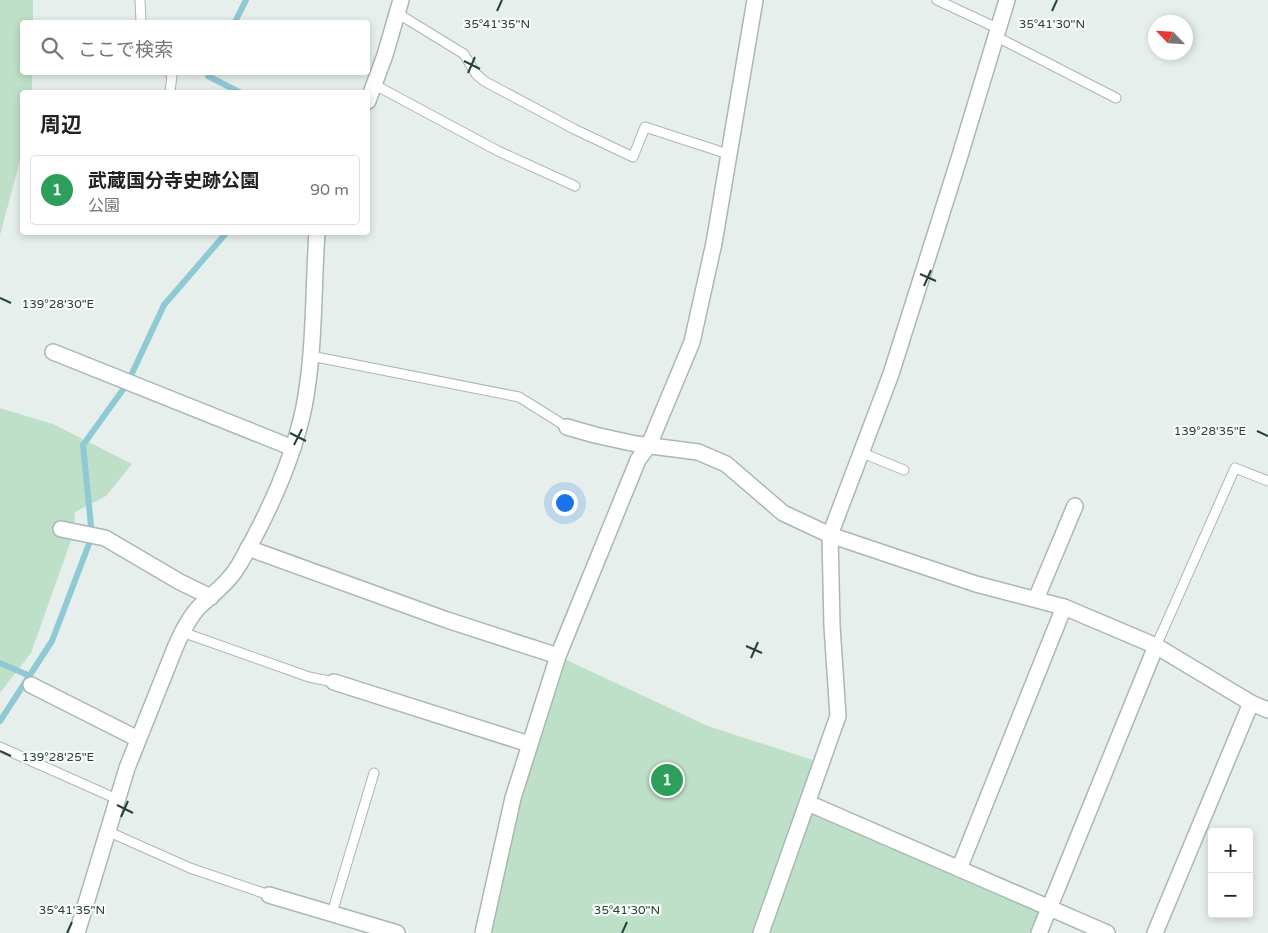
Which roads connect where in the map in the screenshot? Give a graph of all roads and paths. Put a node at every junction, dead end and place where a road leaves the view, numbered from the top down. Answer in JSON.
{"nodes":[{"id":1,"x":140,"y":0,"type":"edge"},
{"id":2,"x":755,"y":0,"type":"edge"},
{"id":3,"x":937,"y":0,"type":"edge"},
{"id":4,"x":1007,"y":0,"type":"edge"},
{"id":5,"x":399,"y":6,"type":"edge"},
{"id":6,"x":141,"y":20,"type":"edge"},
{"id":7,"x":998,"y":33,"type":"junction"},
{"id":8,"x":172,"y":75,"type":"edge"},
{"id":9,"x":375,"y":85,"type":"junction"},
{"id":10,"x":170,"y":90,"type":"edge"},
{"id":11,"x":370,"y":96,"type":"edge"},
{"id":12,"x":1116,"y":98,"type":"dead end"},
{"id":13,"x":728,"y":154,"type":"junction"},
{"id":14,"x":575,"y":186,"type":"dead end"},
{"id":15,"x":317,"y":235,"type":"edge"},
{"id":16,"x":53,"y":352,"type":"dead end"},
{"id":17,"x":311,"y":356,"type":"junction"},
{"id":18,"x":567,"y":427,"type":"joint"},
{"id":19,"x":649,"y":445,"type":"junction"},
{"id":20,"x":293,"y":448,"type":"junction"},
{"id":21,"x":860,"y":452,"type":"junction"},
{"id":22,"x":904,"y":470,"type":"dead end"},
{"id":23,"x":1268,"y":482,"type":"edge"},
{"id":24,"x":1075,"y":506,"type":"dead end"},
{"id":25,"x":61,"y":529,"type":"dead end"},
{"id":26,"x":830,"y":535,"type":"junction"},
{"id":27,"x":248,"y":548,"type":"junction"},
{"id":28,"x":212,"y":597,"type":"junction"},
{"id":29,"x":1036,"y":599,"type":"junction"},
{"id":30,"x":1064,"y":607,"type":"junction"},
{"id":31,"x":182,"y":632,"type":"junction"},
{"id":32,"x":1156,"y":646,"type":"junction"},
{"id":33,"x":558,"y":656,"type":"junction"},
{"id":34,"x":334,"y":682,"type":"joint"},
{"id":35,"x":31,"y":685,"type":"dead end"},
{"id":36,"x":1251,"y":703,"type":"junction"},
{"id":37,"x":1268,"y":710,"type":"edge"},
{"id":38,"x":138,"y":739,"type":"junction"},
{"id":39,"x":529,"y":744,"type":"junction"},
{"id":40,"x":0,"y":747,"type":"edge"},
{"id":41,"x":374,"y":772,"type":"dead end"},
{"id":42,"x":117,"y":799,"type":"junction"},
{"id":43,"x":808,"y":803,"type":"junction"},
{"id":44,"x":107,"y":831,"type":"junction"},
{"id":45,"x":959,"y":868,"type":"junction"},
{"id":46,"x":269,"y":894,"type":"joint"},
{"id":47,"x":1050,"y":908,"type":"junction"},
{"id":48,"x":332,"y":913,"type":"junction"},
{"id":49,"x":78,"y":933,"type":"edge"},
{"id":50,"x":397,"y":933,"type":"edge"},
{"id":51,"x":483,"y":933,"type":"edge"},
{"id":52,"x":761,"y":933,"type":"edge"},
{"id":53,"x":1038,"y":933,"type":"edge"},
{"id":54,"x":1107,"y":933,"type":"edge"},
{"id":55,"x":1155,"y":933,"type":"edge"}],
"edges":[{"from":1,"to":6,"type":"lane"},
{"from":2,"to":13,"type":"street"},
{"from":3,"to":7,"type":"lane"},
{"from":4,"to":7,"type":"street"},
{"from":5,"to":9,"type":"street"},
{"from":5,"to":13,"type":"lane"},
{"from":7,"to":12,"type":"lane"},
{"from":7,"to":21,"type":"street"},
{"from":8,"to":10,"type":"lane"},
{"from":9,"to":11,"type":"street"},
{"from":9,"to":14,"type":"lane"},
{"from":13,"to":19,"type":"street"},
{"from":15,"to":17,"type":"street"},
{"from":16,"to":20,"type":"street"},
{"from":17,"to":18,"type":"lane"},
{"from":17,"to":20,"type":"street"},
{"from":18,"to":19,"type":"street"},
{"from":19,"to":26,"type":"street"},
{"from":19,"to":33,"type":"street"},
{"from":20,"to":27,"type":"street"},
{"from":21,"to":22,"type":"lane"},
{"from":21,"to":26,"type":"street"},
{"from":23,"to":32,"type":"lane"},
{"from":24,"to":29,"type":"street"},
{"from":25,"to":28,"type":"street"},
{"from":26,"to":29,"type":"street"},
{"from":26,"to":43,"type":"street"},
{"from":27,"to":28,"type":"street"},
{"from":27,"to":33,"type":"street"},
{"from":28,"to":31,"type":"street"},
{"from":29,"to":30,"type":"street"},
{"from":30,"to":32,"type":"street"},
{"from":30,"to":45,"type":"street"},
{"from":31,"to":34,"type":"lane"},
{"from":31,"to":38,"type":"street"},
{"from":32,"to":36,"type":"street"},
{"from":32,"to":47,"type":"street"},
{"from":33,"to":39,"type":"street"},
{"from":34,"to":39,"type":"street"},
{"from":35,"to":38,"type":"street"},
{"from":36,"to":37,"type":"street"},
{"from":36,"to":55,"type":"street"},
{"from":38,"to":42,"type":"street"},
{"from":39,"to":51,"type":"street"},
{"from":40,"to":42,"type":"lane"},
{"from":41,"to":48,"type":"lane"},
{"from":42,"to":44,"type":"street"},
{"from":43,"to":45,"type":"street"},
{"from":43,"to":52,"type":"street"},
{"from":44,"to":46,"type":"lane"},
{"from":44,"to":49,"type":"street"},
{"from":45,"to":47,"type":"street"},
{"from":46,"to":48,"type":"street"},
{"from":47,"to":53,"type":"street"},
{"from":47,"to":54,"type":"street"},
{"from":48,"to":50,"type":"street"}]}
